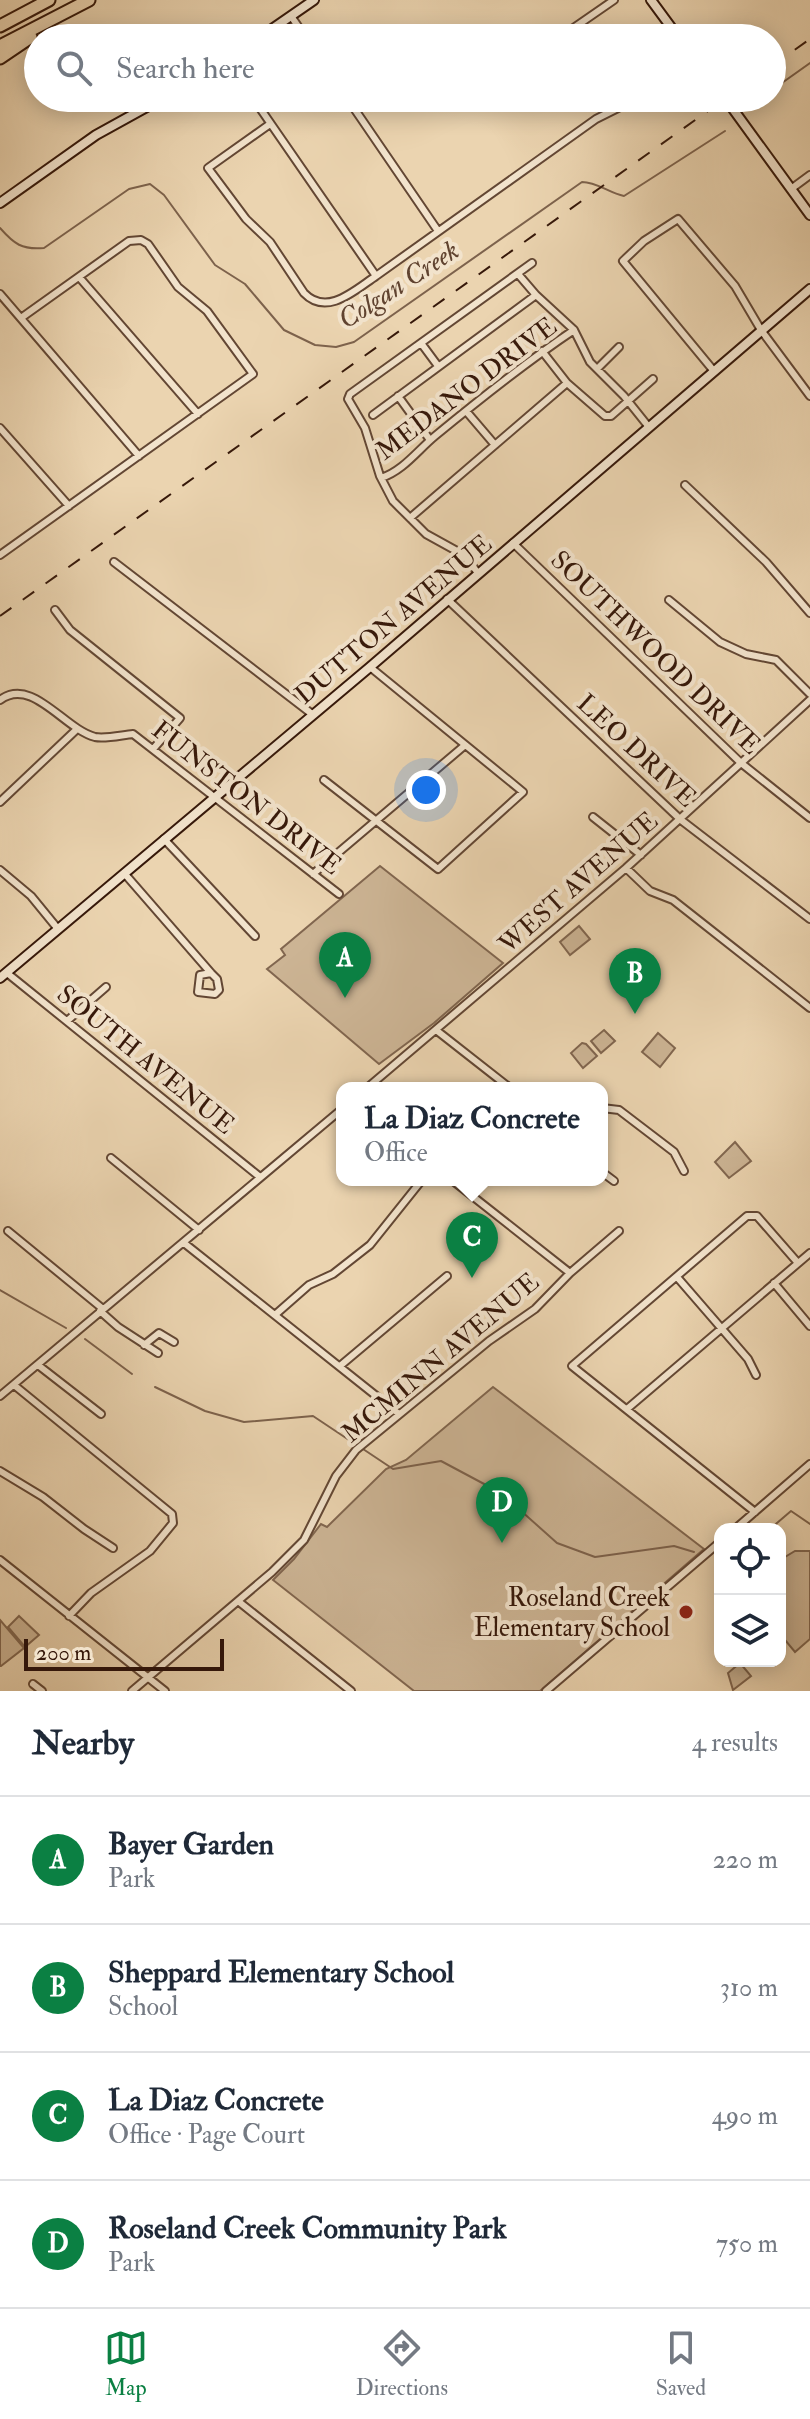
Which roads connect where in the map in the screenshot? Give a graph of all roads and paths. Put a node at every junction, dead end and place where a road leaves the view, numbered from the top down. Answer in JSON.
{"nodes":[{"id":1,"x":49,"y":0,"type":"edge"},
{"id":2,"x":89,"y":0,"type":"edge"},
{"id":3,"x":314,"y":0,"type":"edge"},
{"id":4,"x":614,"y":0,"type":"edge"},
{"id":5,"x":651,"y":0,"type":"edge"},
{"id":6,"x":72,"y":10,"type":"junction"},
{"id":7,"x":291,"y":16,"type":"junction"},
{"id":8,"x":44,"y":24,"type":"edge"},
{"id":9,"x":51,"y":24,"type":"edge"},
{"id":10,"x":279,"y":24,"type":"edge"},
{"id":11,"x":296,"y":24,"type":"edge"},
{"id":12,"x":579,"y":24,"type":"edge"},
{"id":13,"x":669,"y":24,"type":"edge"},
{"id":14,"x":0,"y":26,"type":"edge"},
{"id":15,"x":24,"y":34,"type":"edge"},
{"id":16,"x":24,"y":42,"type":"edge"},
{"id":17,"x":0,"y":46,"type":"edge"},
{"id":18,"x":0,"y":58,"type":"edge"},
{"id":19,"x":138,"y":112,"type":"edge"},
{"id":20,"x":262,"y":112,"type":"edge"},
{"id":21,"x":357,"y":112,"type":"edge"},
{"id":22,"x":610,"y":112,"type":"edge"},
{"id":23,"x":735,"y":112,"type":"edge"},
{"id":24,"x":270,"y":124,"type":"junction"},
{"id":25,"x":810,"y":175,"type":"edge"},
{"id":26,"x":791,"y":189,"type":"junction"},
{"id":27,"x":0,"y":203,"type":"edge"},
{"id":28,"x":810,"y":215,"type":"edge"},
{"id":29,"x":438,"y":231,"type":"junction"},
{"id":30,"x":532,"y":263,"type":"dead end"},
{"id":31,"x":518,"y":274,"type":"junction"},
{"id":32,"x":376,"y":276,"type":"junction"},
{"id":33,"x":79,"y":277,"type":"junction"},
{"id":34,"x":810,"y":289,"type":"edge"},
{"id":35,"x":0,"y":294,"type":"edge"},
{"id":36,"x":536,"y":295,"type":"junction"},
{"id":37,"x":21,"y":318,"type":"junction"},
{"id":38,"x":574,"y":330,"type":"junction"},
{"id":39,"x":761,"y":330,"type":"junction"},
{"id":40,"x":421,"y":343,"type":"junction"},
{"id":41,"x":619,"y":347,"type":"dead end"},
{"id":42,"x":542,"y":351,"type":"junction"},
{"id":43,"x":438,"y":366,"type":"junction"},
{"id":44,"x":597,"y":369,"type":"junction"},
{"id":45,"x":713,"y":370,"type":"junction"},
{"id":46,"x":653,"y":379,"type":"dead end"},
{"id":47,"x":567,"y":383,"type":"junction"},
{"id":48,"x":398,"y":396,"type":"junction"},
{"id":49,"x":810,"y":396,"type":"edge"},
{"id":50,"x":629,"y":402,"type":"junction"},
{"id":51,"x":466,"y":411,"type":"junction"},
{"id":52,"x":198,"y":414,"type":"junction"},
{"id":53,"x":373,"y":415,"type":"dead end"},
{"id":54,"x":648,"y":426,"type":"junction"},
{"id":55,"x":0,"y":428,"type":"edge"},
{"id":56,"x":430,"y":440,"type":"junction"},
{"id":57,"x":495,"y":445,"type":"junction"},
{"id":58,"x":139,"y":456,"type":"junction"},
{"id":59,"x":381,"y":478,"type":"junction"},
{"id":60,"x":685,"y":485,"type":"dead end"},
{"id":61,"x":69,"y":506,"type":"junction"},
{"id":62,"x":410,"y":518,"type":"junction"},
{"id":63,"x":513,"y":543,"type":"junction"},
{"id":64,"x":0,"y":555,"type":"edge"},
{"id":65,"x":114,"y":562,"type":"dead end"},
{"id":66,"x":478,"y":573,"type":"junction"},
{"id":67,"x":447,"y":599,"type":"junction"},
{"id":68,"x":669,"y":600,"type":"dead end"},
{"id":69,"x":55,"y":610,"type":"dead end"},
{"id":70,"x":810,"y":613,"type":"edge"},
{"id":71,"x":370,"y":667,"type":"junction"},
{"id":72,"x":810,"y":694,"type":"edge"},
{"id":73,"x":0,"y":700,"type":"edge"},
{"id":74,"x":810,"y":700,"type":"edge"},
{"id":75,"x":312,"y":714,"type":"junction"},
{"id":76,"x":77,"y":729,"type":"junction"},
{"id":77,"x":464,"y":746,"type":"junction"},
{"id":78,"x":154,"y":748,"type":"junction"},
{"id":79,"x":741,"y":763,"type":"junction"},
{"id":80,"x":324,"y":780,"type":"dead end"},
{"id":81,"x":214,"y":798,"type":"junction"},
{"id":82,"x":0,"y":802,"type":"edge"},
{"id":83,"x":593,"y":817,"type":"dead end"},
{"id":84,"x":810,"y":818,"type":"edge"},
{"id":85,"x":681,"y":820,"type":"junction"},
{"id":86,"x":375,"y":821,"type":"junction"},
{"id":87,"x":164,"y":839,"type":"junction"},
{"id":88,"x":641,"y":855,"type":"junction"},
{"id":89,"x":626,"y":868,"type":"junction"},
{"id":90,"x":0,"y":870,"type":"edge"},
{"id":91,"x":124,"y":873,"type":"junction"},
{"id":92,"x":313,"y":874,"type":"junction"},
{"id":93,"x":339,"y":894,"type":"dead end"},
{"id":94,"x":810,"y":919,"type":"edge"},
{"id":95,"x":58,"y":929,"type":"junction"},
{"id":96,"x":255,"y":936,"type":"dead end"},
{"id":97,"x":211,"y":973,"type":"dead end"},
{"id":98,"x":3,"y":976,"type":"edge"},
{"id":99,"x":106,"y":987,"type":"dead end"},
{"id":100,"x":810,"y":1008,"type":"edge"},
{"id":101,"x":67,"y":1021,"type":"junction"},
{"id":102,"x":436,"y":1030,"type":"junction"},
{"id":103,"x":374,"y":1082,"type":"edge"},
{"id":104,"x":502,"y":1082,"type":"edge"},
{"id":105,"x":608,"y":1108,"type":"edge"},
{"id":106,"x":336,"y":1114,"type":"edge"},
{"id":107,"x":111,"y":1158,"type":"dead end"},
{"id":108,"x":684,"y":1171,"type":"dead end"},
{"id":109,"x":608,"y":1176,"type":"edge"},
{"id":110,"x":260,"y":1177,"type":"junction"},
{"id":111,"x":614,"y":1181,"type":"dead end"},
{"id":112,"x":417,"y":1186,"type":"edge"},
{"id":113,"x":460,"y":1186,"type":"edge"},
{"id":114,"x":199,"y":1230,"type":"junction"},
{"id":115,"x":8,"y":1231,"type":"dead end"},
{"id":116,"x":619,"y":1231,"type":"dead end"},
{"id":117,"x":184,"y":1243,"type":"junction"},
{"id":118,"x":810,"y":1253,"type":"edge"},
{"id":119,"x":798,"y":1263,"type":"junction"},
{"id":120,"x":570,"y":1273,"type":"junction"},
{"id":121,"x":447,"y":1276,"type":"dead end"},
{"id":122,"x":677,"y":1277,"type":"junction"},
{"id":123,"x":774,"y":1283,"type":"junction"},
{"id":124,"x":101,"y":1310,"type":"junction"},
{"id":125,"x":276,"y":1314,"type":"junction"},
{"id":126,"x":810,"y":1326,"type":"edge"},
{"id":127,"x":722,"y":1328,"type":"junction"},
{"id":128,"x":174,"y":1342,"type":"dead end"},
{"id":129,"x":144,"y":1345,"type":"junction"},
{"id":130,"x":158,"y":1353,"type":"dead end"},
{"id":131,"x":38,"y":1365,"type":"junction"},
{"id":132,"x":340,"y":1366,"type":"junction"},
{"id":133,"x":756,"y":1375,"type":"dead end"},
{"id":134,"x":14,"y":1385,"type":"junction"},
{"id":135,"x":0,"y":1396,"type":"edge"},
{"id":136,"x":627,"y":1409,"type":"junction"},
{"id":137,"x":101,"y":1414,"type":"dead end"},
{"id":138,"x":399,"y":1414,"type":"junction"},
{"id":139,"x":810,"y":1464,"type":"edge"},
{"id":140,"x":0,"y":1471,"type":"edge"},
{"id":141,"x":755,"y":1512,"type":"junction"},
{"id":142,"x":742,"y":1523,"type":"edge"},
{"id":143,"x":714,"y":1547,"type":"edge"},
{"id":144,"x":113,"y":1548,"type":"dead end"},
{"id":145,"x":0,"y":1560,"type":"edge"},
{"id":146,"x":238,"y":1601,"type":"junction"},
{"id":147,"x":69,"y":1616,"type":"junction"},
{"id":148,"x":148,"y":1677,"type":"junction"},
{"id":149,"x":33,"y":1684,"type":"dead end"},
{"id":150,"x":42,"y":1691,"type":"edge"},
{"id":151,"x":132,"y":1691,"type":"edge"},
{"id":152,"x":165,"y":1691,"type":"edge"},
{"id":153,"x":351,"y":1691,"type":"edge"},
{"id":154,"x":546,"y":1691,"type":"edge"}],
"edges":[{"from":1,"to":14,"type":"highway"},
{"from":2,"to":6,"type":"highway"},
{"from":3,"to":7,"type":"main road"},
{"from":4,"to":12,"type":"street"},
{"from":5,"to":13,"type":"main road"},
{"from":6,"to":8,"type":"highway"},
{"from":6,"to":9,"type":"highway"},
{"from":7,"to":10,"type":"main road"},
{"from":7,"to":11,"type":"street"},
{"from":15,"to":17,"type":"highway"},
{"from":16,"to":18,"type":"highway"},
{"from":19,"to":27,"type":"main road"},
{"from":20,"to":24,"type":"street"},
{"from":21,"to":29,"type":"street"},
{"from":22,"to":29,"type":"street"},
{"from":23,"to":26,"type":"main road"},
{"from":24,"to":32,"type":"street"},
{"from":24,"to":32,"type":"street"},
{"from":25,"to":26,"type":"street"},
{"from":26,"to":28,"type":"main road"},
{"from":29,"to":32,"type":"street"},
{"from":30,"to":31,"type":"street"},
{"from":31,"to":36,"type":"street"},
{"from":31,"to":40,"type":"street"},
{"from":33,"to":37,"type":"street"},
{"from":33,"to":52,"type":"street"},
{"from":33,"to":52,"type":"street"},
{"from":34,"to":39,"type":"main road","name":"DUTTON AVENUE"},
{"from":35,"to":37,"type":"street"},
{"from":36,"to":38,"type":"street"},
{"from":36,"to":43,"type":"street"},
{"from":37,"to":58,"type":"street"},
{"from":38,"to":42,"type":"street","name":"MEDANO DRIVE"},
{"from":38,"to":44,"type":"street"},
{"from":39,"to":45,"type":"main road","name":"DUTTON AVENUE"},
{"from":39,"to":45,"type":"street"},
{"from":39,"to":49,"type":"street"},
{"from":40,"to":43,"type":"street"},
{"from":40,"to":59,"type":"street"},
{"from":41,"to":44,"type":"street"},
{"from":42,"to":47,"type":"street"},
{"from":42,"to":51,"type":"street","name":"MEDANO DRIVE"},
{"from":43,"to":48,"type":"street"},
{"from":44,"to":50,"type":"street"},
{"from":45,"to":54,"type":"main road","name":"DUTTON AVENUE"},
{"from":46,"to":50,"type":"street"},
{"from":47,"to":50,"type":"street"},
{"from":47,"to":57,"type":"street"},
{"from":48,"to":53,"type":"street"},
{"from":48,"to":56,"type":"street"},
{"from":50,"to":54,"type":"street"},
{"from":51,"to":56,"type":"street","name":"MEDANO DRIVE"},
{"from":51,"to":57,"type":"street"},
{"from":52,"to":58,"type":"street"},
{"from":54,"to":63,"type":"main road","name":"DUTTON AVENUE"},
{"from":55,"to":61,"type":"street"},
{"from":56,"to":59,"type":"street","name":"MEDANO DRIVE"},
{"from":57,"to":62,"type":"street"},
{"from":58,"to":61,"type":"street"},
{"from":59,"to":62,"type":"street"},
{"from":60,"to":70,"type":"street"},
{"from":61,"to":64,"type":"street"},
{"from":62,"to":66,"type":"street"},
{"from":63,"to":66,"type":"main road","name":"DUTTON AVENUE"},
{"from":63,"to":79,"type":"street","name":"SOUTHWOOD DRIVE"},
{"from":65,"to":75,"type":"street"},
{"from":66,"to":67,"type":"main road","name":"DUTTON AVENUE"},
{"from":67,"to":71,"type":"main road","name":"DUTTON AVENUE"},
{"from":67,"to":85,"type":"street","name":"LEO DRIVE"},
{"from":68,"to":72,"type":"street"},
{"from":69,"to":78,"type":"street"},
{"from":71,"to":75,"type":"main road","name":"DUTTON AVENUE"},
{"from":71,"to":77,"type":"street"},
{"from":73,"to":76,"type":"street","name":"FUNSTON DRIVE"},
{"from":74,"to":79,"type":"street","name":"WEST AVENUE"},
{"from":75,"to":81,"type":"main road","name":"DUTTON AVENUE"},
{"from":76,"to":78,"type":"street","name":"FUNSTON DRIVE"},
{"from":76,"to":82,"type":"street"},
{"from":77,"to":86,"type":"street"},
{"from":77,"to":86,"type":"street"},
{"from":78,"to":81,"type":"street","name":"FUNSTON DRIVE"},
{"from":79,"to":84,"type":"street","name":"SOUTHWOOD DRIVE"},
{"from":79,"to":85,"type":"street","name":"WEST AVENUE"},
{"from":80,"to":86,"type":"street"},
{"from":81,"to":87,"type":"main road","name":"DUTTON AVENUE"},
{"from":81,"to":92,"type":"street","name":"FUNSTON DRIVE"},
{"from":83,"to":88,"type":"street"},
{"from":85,"to":88,"type":"street","name":"WEST AVENUE"},
{"from":85,"to":94,"type":"street","name":"LEO DRIVE"},
{"from":86,"to":92,"type":"street"},
{"from":87,"to":91,"type":"main road","name":"DUTTON AVENUE"},
{"from":87,"to":96,"type":"street"},
{"from":88,"to":89,"type":"street","name":"WEST AVENUE"},
{"from":89,"to":100,"type":"street"},
{"from":89,"to":102,"type":"street","name":"WEST AVENUE"},
{"from":90,"to":95,"type":"street"},
{"from":91,"to":95,"type":"main road","name":"DUTTON AVENUE"},
{"from":91,"to":97,"type":"street"},
{"from":92,"to":93,"type":"street","name":"FUNSTON DRIVE"},
{"from":95,"to":98,"type":"main road","name":"DUTTON AVENUE"},
{"from":98,"to":101,"type":"street","name":"SOUTH AVENUE"},
{"from":99,"to":101,"type":"street"},
{"from":101,"to":110,"type":"street","name":"SOUTH AVENUE"},
{"from":102,"to":103,"type":"street","name":"WEST AVENUE"},
{"from":102,"to":104,"type":"street"},
{"from":105,"to":108,"type":"street"},
{"from":106,"to":110,"type":"street"},
{"from":107,"to":114,"type":"street"},
{"from":109,"to":111,"type":"street"},
{"from":110,"to":114,"type":"street"},
{"from":112,"to":125,"type":"street"},
{"from":113,"to":120,"type":"street"},
{"from":114,"to":117,"type":"street"},
{"from":115,"to":124,"type":"street"},
{"from":116,"to":120,"type":"street","name":"MCMINN AVENUE"},
{"from":117,"to":124,"type":"street"},
{"from":117,"to":125,"type":"street"},
{"from":118,"to":119,"type":"street"},
{"from":119,"to":122,"type":"street"},
{"from":119,"to":123,"type":"street"},
{"from":120,"to":138,"type":"street","name":"MCMINN AVENUE"},
{"from":121,"to":132,"type":"street"},
{"from":122,"to":127,"type":"street"},
{"from":122,"to":136,"type":"street"},
{"from":123,"to":126,"type":"street"},
{"from":123,"to":127,"type":"street"},
{"from":124,"to":129,"type":"street"},
{"from":124,"to":131,"type":"street"},
{"from":125,"to":132,"type":"street"},
{"from":127,"to":133,"type":"street"},
{"from":127,"to":136,"type":"street"},
{"from":128,"to":129,"type":"street"},
{"from":129,"to":130,"type":"street"},
{"from":131,"to":134,"type":"street"},
{"from":131,"to":137,"type":"street"},
{"from":132,"to":138,"type":"street"},
{"from":134,"to":135,"type":"street"},
{"from":134,"to":147,"type":"street"},
{"from":136,"to":141,"type":"street"},
{"from":138,"to":146,"type":"street","name":"MCMINN AVENUE"},
{"from":139,"to":141,"type":"street"},
{"from":140,"to":144,"type":"street"},
{"from":141,"to":142,"type":"street"},
{"from":143,"to":154,"type":"street"},
{"from":145,"to":147,"type":"street"},
{"from":146,"to":148,"type":"street","name":"MCMINN AVENUE"},
{"from":146,"to":153,"type":"street"},
{"from":147,"to":148,"type":"street"},
{"from":148,"to":151,"type":"street","name":"MCMINN AVENUE"},
{"from":148,"to":152,"type":"street"},
{"from":149,"to":150,"type":"street"}]}
